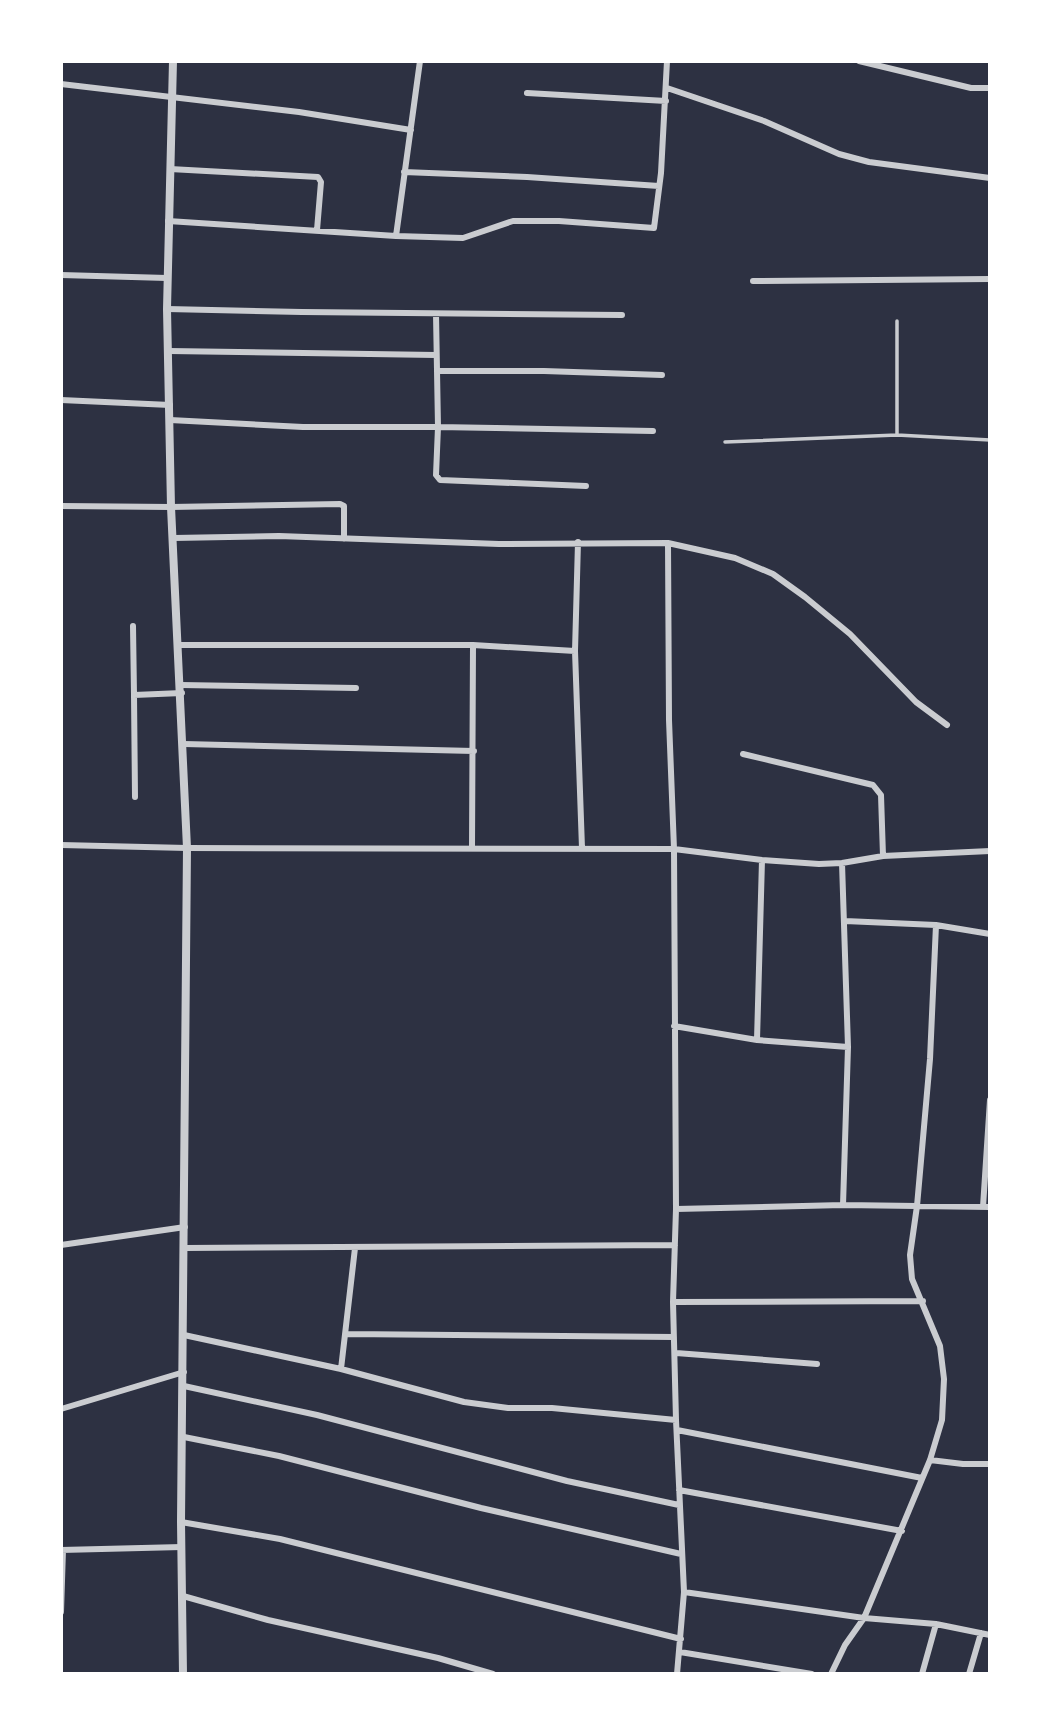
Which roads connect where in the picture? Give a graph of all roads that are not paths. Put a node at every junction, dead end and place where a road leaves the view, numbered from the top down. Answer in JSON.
{"nodes":[{"id":1,"x":173,"y":61,"type":"edge"},
{"id":2,"x":420,"y":61,"type":"edge"},
{"id":3,"x":667,"y":61,"type":"edge"},
{"id":4,"x":859,"y":61,"type":"edge"},
{"id":5,"x":61,"y":84,"type":"edge"},
{"id":6,"x":667,"y":88,"type":"junction"},
{"id":7,"x":990,"y":88,"type":"edge"},
{"id":8,"x":527,"y":93,"type":"dead end"},
{"id":9,"x":173,"y":98,"type":"junction"},
{"id":10,"x":666,"y":102,"type":"junction"},
{"id":11,"x":411,"y":130,"type":"junction"},
{"id":12,"x":170,"y":169,"type":"junction"},
{"id":13,"x":404,"y":172,"type":"junction"},
{"id":14,"x":990,"y":178,"type":"edge"},
{"id":15,"x":659,"y":186,"type":"junction"},
{"id":16,"x":169,"y":221,"type":"junction"},
{"id":17,"x":317,"y":230,"type":"junction"},
{"id":18,"x":396,"y":236,"type":"junction"},
{"id":19,"x":61,"y":275,"type":"edge"},
{"id":20,"x":167,"y":278,"type":"junction"},
{"id":21,"x":990,"y":279,"type":"edge"},
{"id":22,"x":753,"y":281,"type":"dead end"},
{"id":23,"x":167,"y":309,"type":"junction"},
{"id":24,"x":436,"y":314,"type":"junction"},
{"id":25,"x":622,"y":315,"type":"dead end"},
{"id":26,"x":897,"y":321,"type":"dead end"},
{"id":27,"x":169,"y":351,"type":"junction"},
{"id":28,"x":436,"y":355,"type":"junction"},
{"id":29,"x":437,"y":371,"type":"junction"},
{"id":30,"x":662,"y":375,"type":"dead end"},
{"id":31,"x":61,"y":400,"type":"edge"},
{"id":32,"x":170,"y":405,"type":"junction"},
{"id":33,"x":170,"y":420,"type":"junction"},
{"id":34,"x":438,"y":427,"type":"junction"},
{"id":35,"x":653,"y":431,"type":"dead end"},
{"id":36,"x":897,"y":435,"type":"junction"},
{"id":37,"x":990,"y":440,"type":"edge"},
{"id":38,"x":725,"y":442,"type":"dead end"},
{"id":39,"x":586,"y":486,"type":"dead end"},
{"id":40,"x":61,"y":506,"type":"edge"},
{"id":41,"x":171,"y":507,"type":"junction"},
{"id":42,"x":174,"y":538,"type":"junction"},
{"id":43,"x":344,"y":539,"type":"junction"},
{"id":44,"x":578,"y":542,"type":"junction"},
{"id":45,"x":668,"y":543,"type":"junction"},
{"id":46,"x":133,"y":626,"type":"dead end"},
{"id":47,"x":180,"y":645,"type":"junction"},
{"id":48,"x":472,"y":645,"type":"junction"},
{"id":49,"x":575,"y":652,"type":"junction"},
{"id":50,"x":356,"y":688,"type":"dead end"},
{"id":51,"x":181,"y":689,"type":"junction"},
{"id":52,"x":134,"y":695,"type":"junction"},
{"id":53,"x":947,"y":725,"type":"dead end"},
{"id":54,"x":184,"y":744,"type":"junction"},
{"id":55,"x":474,"y":751,"type":"junction"},
{"id":56,"x":743,"y":754,"type":"dead end"},
{"id":57,"x":135,"y":797,"type":"dead end"},
{"id":58,"x":61,"y":845,"type":"edge"},
{"id":59,"x":472,"y":847,"type":"junction"},
{"id":60,"x":187,"y":848,"type":"junction"},
{"id":61,"x":582,"y":848,"type":"junction"},
{"id":62,"x":674,"y":849,"type":"junction"},
{"id":63,"x":990,"y":851,"type":"edge"},
{"id":64,"x":883,"y":856,"type":"junction"},
{"id":65,"x":762,"y":860,"type":"junction"},
{"id":66,"x":842,"y":863,"type":"junction"},
{"id":67,"x":845,"y":921,"type":"junction"},
{"id":68,"x":936,"y":925,"type":"junction"},
{"id":69,"x":990,"y":934,"type":"edge"},
{"id":70,"x":674,"y":1026,"type":"junction"},
{"id":71,"x":757,"y":1040,"type":"junction"},
{"id":72,"x":848,"y":1047,"type":"junction"},
{"id":73,"x":990,"y":1100,"type":"edge"},
{"id":74,"x":843,"y":1205,"type":"junction"},
{"id":75,"x":917,"y":1206,"type":"junction"},
{"id":76,"x":986,"y":1207,"type":"edge"},
{"id":77,"x":676,"y":1209,"type":"junction"},
{"id":78,"x":186,"y":1227,"type":"junction"},
{"id":79,"x":61,"y":1245,"type":"edge"},
{"id":80,"x":675,"y":1245,"type":"junction"},
{"id":81,"x":185,"y":1248,"type":"junction"},
{"id":82,"x":355,"y":1248,"type":"junction"},
{"id":83,"x":923,"y":1301,"type":"junction"},
{"id":84,"x":673,"y":1302,"type":"junction"},
{"id":85,"x":347,"y":1334,"type":"junction"},
{"id":86,"x":184,"y":1335,"type":"junction"},
{"id":87,"x":674,"y":1337,"type":"junction"},
{"id":88,"x":676,"y":1353,"type":"junction"},
{"id":89,"x":817,"y":1364,"type":"dead end"},
{"id":90,"x":341,"y":1369,"type":"junction"},
{"id":91,"x":184,"y":1372,"type":"junction"},
{"id":92,"x":184,"y":1386,"type":"junction"},
{"id":93,"x":61,"y":1409,"type":"edge"},
{"id":94,"x":676,"y":1420,"type":"junction"},
{"id":95,"x":677,"y":1430,"type":"junction"},
{"id":96,"x":184,"y":1437,"type":"junction"},
{"id":97,"x":930,"y":1460,"type":"junction"},
{"id":98,"x":990,"y":1464,"type":"edge"},
{"id":99,"x":922,"y":1478,"type":"junction"},
{"id":100,"x":679,"y":1490,"type":"junction"},
{"id":101,"x":679,"y":1505,"type":"junction"},
{"id":102,"x":181,"y":1522,"type":"junction"},
{"id":103,"x":902,"y":1531,"type":"junction"},
{"id":104,"x":182,"y":1547,"type":"junction"},
{"id":105,"x":62,"y":1550,"type":"edge"},
{"id":106,"x":681,"y":1554,"type":"junction"},
{"id":107,"x":684,"y":1592,"type":"junction"},
{"id":108,"x":183,"y":1596,"type":"junction"},
{"id":109,"x":61,"y":1612,"type":"edge"},
{"id":110,"x":864,"y":1618,"type":"junction"},
{"id":111,"x":936,"y":1624,"type":"junction"},
{"id":112,"x":981,"y":1633,"type":"junction"},
{"id":113,"x":990,"y":1635,"type":"edge"},
{"id":114,"x":681,"y":1639,"type":"junction"},
{"id":115,"x":680,"y":1652,"type":"junction"},
{"id":116,"x":183,"y":1674,"type":"edge"},
{"id":117,"x":493,"y":1674,"type":"edge"},
{"id":118,"x":677,"y":1674,"type":"edge"},
{"id":119,"x":812,"y":1674,"type":"edge"},
{"id":120,"x":831,"y":1674,"type":"edge"},
{"id":121,"x":922,"y":1674,"type":"edge"},
{"id":122,"x":969,"y":1674,"type":"edge"}],
"edges":[{"from":1,"to":9,"type":"street"},
{"from":2,"to":11,"type":"street"},
{"from":3,"to":6,"type":"street"},
{"from":4,"to":7,"type":"street"},
{"from":5,"to":9,"type":"street"},
{"from":6,"to":10,"type":"street"},
{"from":6,"to":14,"type":"street"},
{"from":8,"to":10,"type":"street"},
{"from":9,"to":11,"type":"street"},
{"from":9,"to":12,"type":"street"},
{"from":10,"to":15,"type":"street"},
{"from":11,"to":13,"type":"street"},
{"from":12,"to":16,"type":"street"},
{"from":12,"to":17,"type":"street"},
{"from":13,"to":15,"type":"street"},
{"from":13,"to":18,"type":"street"},
{"from":15,"to":18,"type":"street"},
{"from":16,"to":17,"type":"street"},
{"from":16,"to":20,"type":"street"},
{"from":17,"to":18,"type":"street"},
{"from":19,"to":20,"type":"street"},
{"from":20,"to":23,"type":"street"},
{"from":21,"to":22,"type":"street"},
{"from":23,"to":24,"type":"street"},
{"from":23,"to":27,"type":"street"},
{"from":24,"to":25,"type":"street"},
{"from":24,"to":28,"type":"street"},
{"from":26,"to":36,"type":"lane"},
{"from":27,"to":28,"type":"street"},
{"from":27,"to":32,"type":"street"},
{"from":28,"to":29,"type":"street"},
{"from":29,"to":30,"type":"street"},
{"from":29,"to":34,"type":"street"},
{"from":31,"to":32,"type":"street"},
{"from":32,"to":33,"type":"street"},
{"from":33,"to":34,"type":"street"},
{"from":33,"to":41,"type":"street"},
{"from":34,"to":35,"type":"street"},
{"from":34,"to":39,"type":"street"},
{"from":36,"to":37,"type":"lane"},
{"from":36,"to":38,"type":"lane"},
{"from":40,"to":41,"type":"street"},
{"from":41,"to":42,"type":"street"},
{"from":41,"to":43,"type":"street"},
{"from":42,"to":43,"type":"street"},
{"from":42,"to":47,"type":"street"},
{"from":43,"to":44,"type":"street"},
{"from":44,"to":45,"type":"street"},
{"from":44,"to":49,"type":"street"},
{"from":45,"to":53,"type":"street"},
{"from":45,"to":62,"type":"street"},
{"from":46,"to":52,"type":"street"},
{"from":47,"to":48,"type":"street"},
{"from":47,"to":51,"type":"street"},
{"from":48,"to":49,"type":"street"},
{"from":48,"to":55,"type":"street"},
{"from":49,"to":61,"type":"street"},
{"from":50,"to":51,"type":"street"},
{"from":51,"to":52,"type":"street"},
{"from":51,"to":54,"type":"street"},
{"from":52,"to":57,"type":"street"},
{"from":54,"to":55,"type":"street"},
{"from":54,"to":60,"type":"street"},
{"from":55,"to":59,"type":"street"},
{"from":56,"to":64,"type":"street"},
{"from":58,"to":60,"type":"street"},
{"from":59,"to":60,"type":"street"},
{"from":59,"to":61,"type":"street"},
{"from":60,"to":78,"type":"street"},
{"from":61,"to":62,"type":"street"},
{"from":62,"to":65,"type":"street"},
{"from":62,"to":70,"type":"street"},
{"from":63,"to":64,"type":"street"},
{"from":64,"to":66,"type":"street"},
{"from":65,"to":66,"type":"street"},
{"from":65,"to":71,"type":"street"},
{"from":66,"to":67,"type":"street"},
{"from":67,"to":68,"type":"street"},
{"from":67,"to":72,"type":"street"},
{"from":68,"to":69,"type":"street"},
{"from":68,"to":75,"type":"street"},
{"from":70,"to":71,"type":"street"},
{"from":70,"to":77,"type":"street"},
{"from":71,"to":72,"type":"street"},
{"from":72,"to":74,"type":"street"},
{"from":73,"to":76,"type":"street"},
{"from":74,"to":75,"type":"street"},
{"from":74,"to":77,"type":"street"},
{"from":75,"to":76,"type":"street"},
{"from":75,"to":83,"type":"street"},
{"from":77,"to":80,"type":"street"},
{"from":78,"to":79,"type":"street"},
{"from":78,"to":81,"type":"street"},
{"from":80,"to":82,"type":"street"},
{"from":80,"to":84,"type":"street"},
{"from":81,"to":82,"type":"street"},
{"from":81,"to":86,"type":"street"},
{"from":82,"to":85,"type":"street"},
{"from":83,"to":84,"type":"street"},
{"from":83,"to":97,"type":"street"},
{"from":84,"to":87,"type":"street"},
{"from":85,"to":87,"type":"street"},
{"from":85,"to":90,"type":"street"},
{"from":86,"to":90,"type":"street"},
{"from":86,"to":91,"type":"street"},
{"from":87,"to":88,"type":"street"},
{"from":88,"to":89,"type":"street"},
{"from":88,"to":94,"type":"street"},
{"from":90,"to":94,"type":"street"},
{"from":91,"to":92,"type":"street"},
{"from":91,"to":93,"type":"street"},
{"from":92,"to":96,"type":"street"},
{"from":92,"to":101,"type":"street"},
{"from":94,"to":95,"type":"street"},
{"from":95,"to":99,"type":"street"},
{"from":95,"to":100,"type":"street"},
{"from":96,"to":102,"type":"street"},
{"from":96,"to":106,"type":"street"},
{"from":97,"to":98,"type":"street"},
{"from":97,"to":99,"type":"street"},
{"from":99,"to":103,"type":"street"},
{"from":100,"to":101,"type":"street"},
{"from":100,"to":103,"type":"street"},
{"from":101,"to":106,"type":"street"},
{"from":102,"to":104,"type":"street"},
{"from":102,"to":114,"type":"street"},
{"from":103,"to":110,"type":"street"},
{"from":104,"to":105,"type":"street"},
{"from":104,"to":108,"type":"street"},
{"from":105,"to":109,"type":"street"},
{"from":106,"to":107,"type":"street"},
{"from":107,"to":110,"type":"street"},
{"from":107,"to":114,"type":"street"},
{"from":108,"to":116,"type":"street"},
{"from":108,"to":117,"type":"street"},
{"from":110,"to":111,"type":"street"},
{"from":110,"to":120,"type":"street"},
{"from":111,"to":112,"type":"street"},
{"from":111,"to":121,"type":"street"},
{"from":112,"to":113,"type":"street"},
{"from":112,"to":122,"type":"street"},
{"from":114,"to":115,"type":"street"},
{"from":115,"to":118,"type":"street"},
{"from":115,"to":119,"type":"street"}]}
